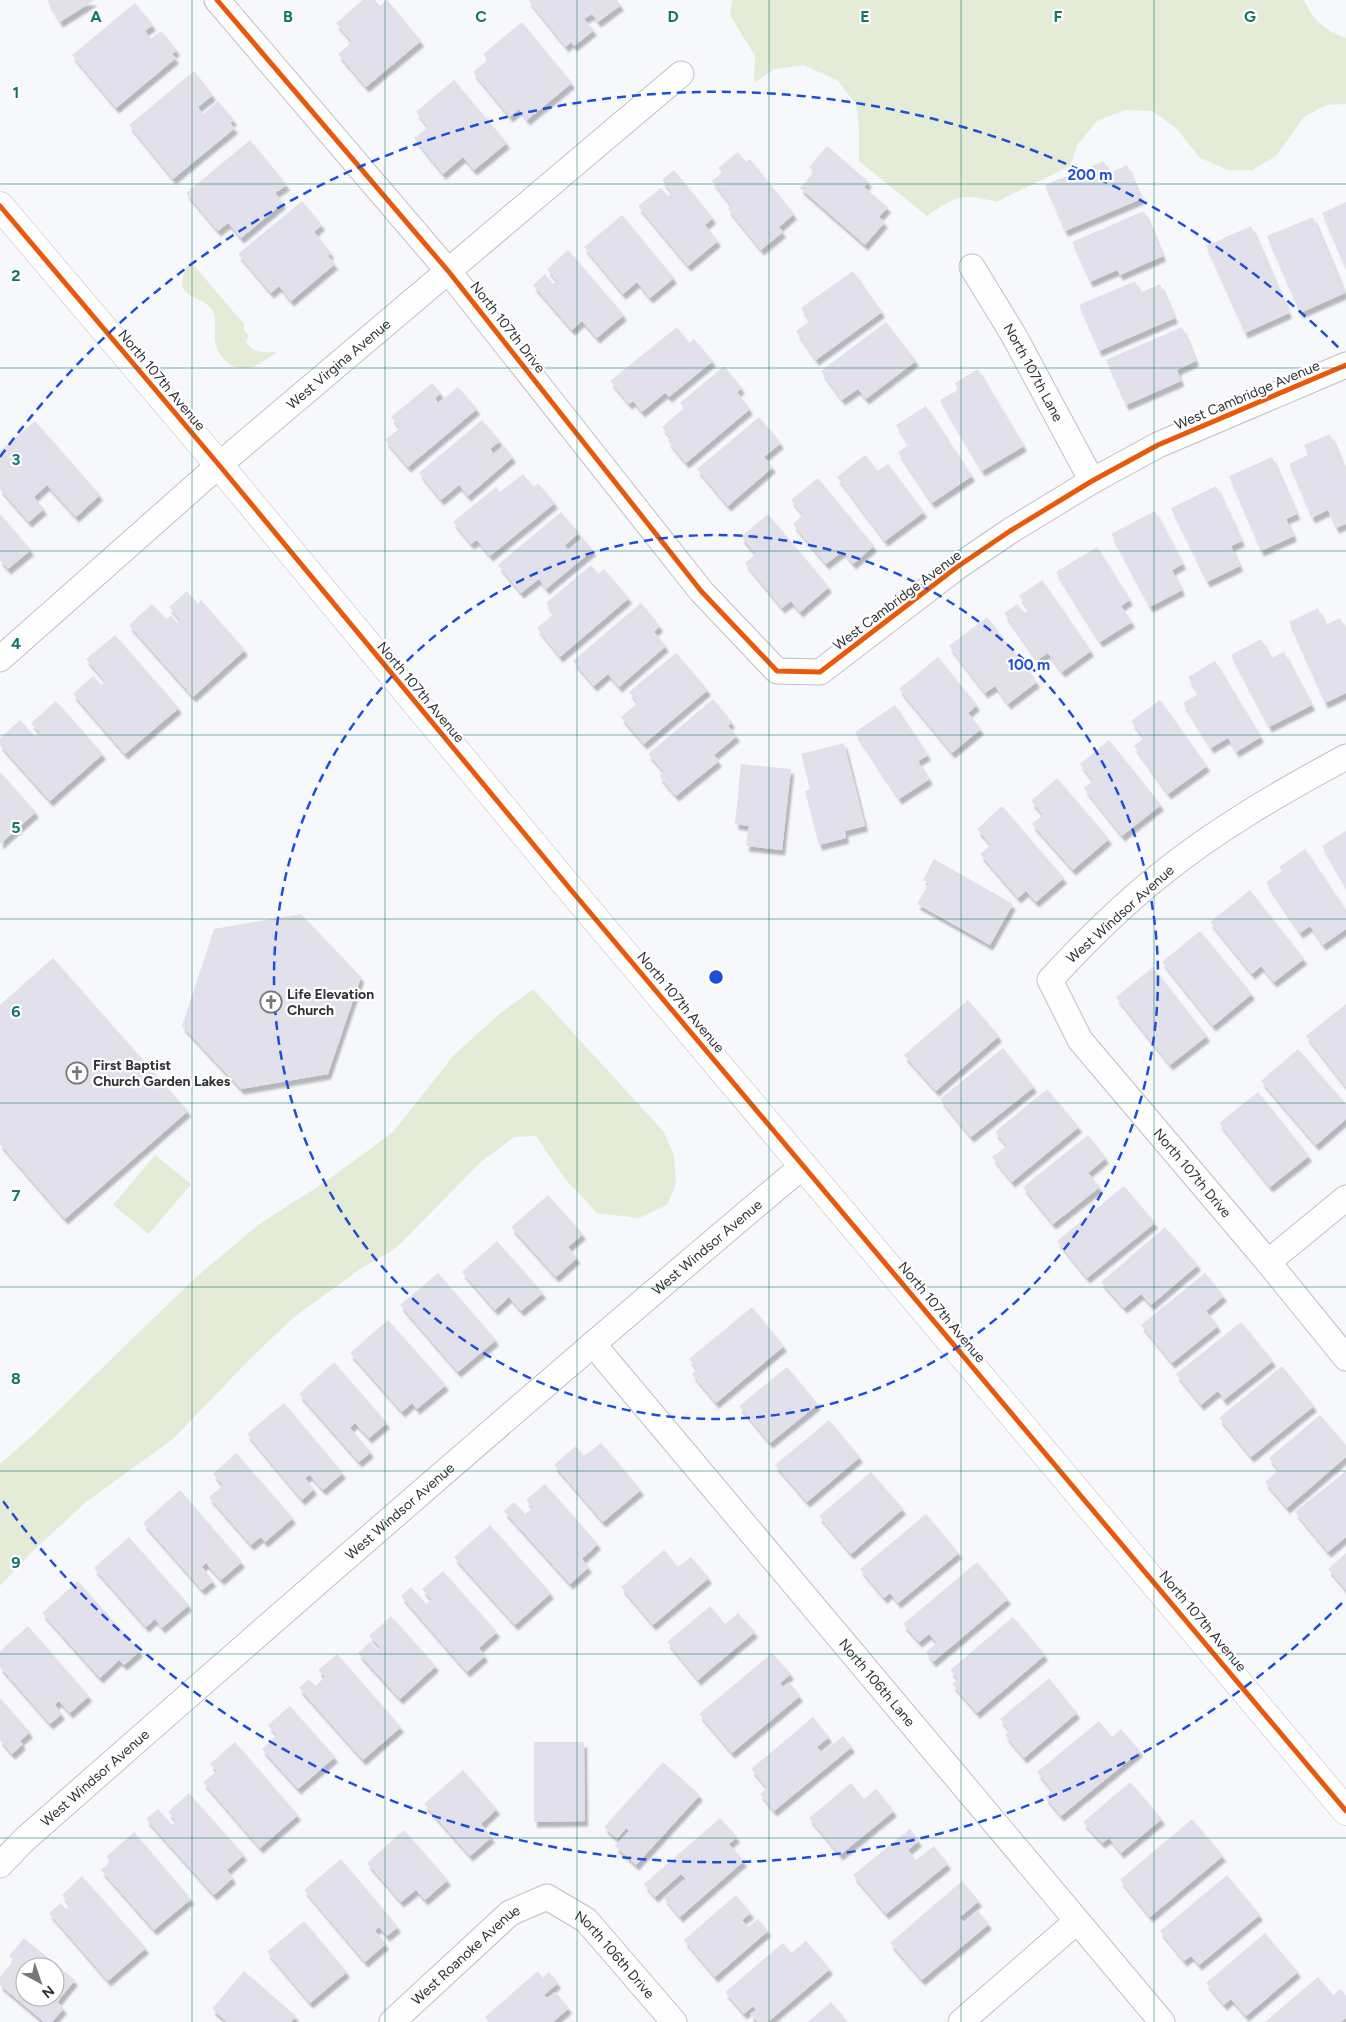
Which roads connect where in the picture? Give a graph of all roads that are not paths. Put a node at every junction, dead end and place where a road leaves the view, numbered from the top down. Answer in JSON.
{"nodes":[{"id":1,"x":217,"y":0,"type":"edge"},
{"id":2,"x":682,"y":74,"type":"dead end"},
{"id":3,"x":0,"y":206,"type":"edge"},
{"id":4,"x":972,"y":267,"type":"dead end"},
{"id":5,"x":449,"y":272,"type":"junction"},
{"id":6,"x":1346,"y":365,"type":"edge"},
{"id":7,"x":219,"y":465,"type":"junction"},
{"id":8,"x":1092,"y":481,"type":"junction"},
{"id":9,"x":0,"y":659,"type":"edge"},
{"id":10,"x":777,"y":671,"type":"joint"},
{"id":11,"x":1346,"y":757,"type":"edge"},
{"id":12,"x":1050,"y":980,"type":"joint"},
{"id":13,"x":804,"y":1165,"type":"junction"},
{"id":14,"x":1346,"y":1198,"type":"edge"},
{"id":15,"x":1268,"y":1262,"type":"junction"},
{"id":16,"x":593,"y":1344,"type":"junction"},
{"id":17,"x":1346,"y":1358,"type":"edge"},
{"id":18,"x":1346,"y":1811,"type":"edge"},
{"id":19,"x":0,"y":1865,"type":"edge"},
{"id":20,"x":547,"y":1897,"type":"joint"},
{"id":21,"x":1076,"y":1922,"type":"junction"},
{"id":22,"x":392,"y":2022,"type":"edge"},
{"id":23,"x":674,"y":2022,"type":"edge"},
{"id":24,"x":961,"y":2022,"type":"edge"},
{"id":25,"x":1162,"y":2022,"type":"edge"}],
"edges":[{"from":1,"to":5,"type":"street","name":"North 107th Drive"},
{"from":2,"to":5,"type":"street","name":"West Virgina Avenue"},
{"from":3,"to":7,"type":"main road","name":"North 107th Avenue"},
{"from":4,"to":8,"type":"street","name":"North 107th Lane"},
{"from":5,"to":7,"type":"street","name":"West Virgina Avenue"},
{"from":5,"to":10,"type":"street","name":"North 107th Drive"},
{"from":6,"to":8,"type":"street","name":"West Cambridge Avenue"},
{"from":7,"to":9,"type":"street","name":"West Virgina Avenue"},
{"from":7,"to":13,"type":"main road","name":"North 107th Avenue"},
{"from":8,"to":10,"type":"street","name":"West Cambridge Avenue"},
{"from":11,"to":12,"type":"street","name":"West Windsor Avenue"},
{"from":12,"to":15,"type":"street","name":"North 107th Drive"},
{"from":13,"to":16,"type":"street","name":"West Windsor Avenue"},
{"from":13,"to":18,"type":"main road","name":"North 107th Avenue"},
{"from":14,"to":15,"type":"street"},
{"from":15,"to":17,"type":"street","name":"North 107th Drive"},
{"from":16,"to":19,"type":"street","name":"West Windsor Avenue"},
{"from":16,"to":21,"type":"street","name":"North 106th Lane"},
{"from":20,"to":22,"type":"street","name":"West Roanoke Avenue"},
{"from":20,"to":23,"type":"street","name":"North 106th Drive"},
{"from":21,"to":24,"type":"street"},
{"from":21,"to":25,"type":"street","name":"North 106th Lane"}]}
